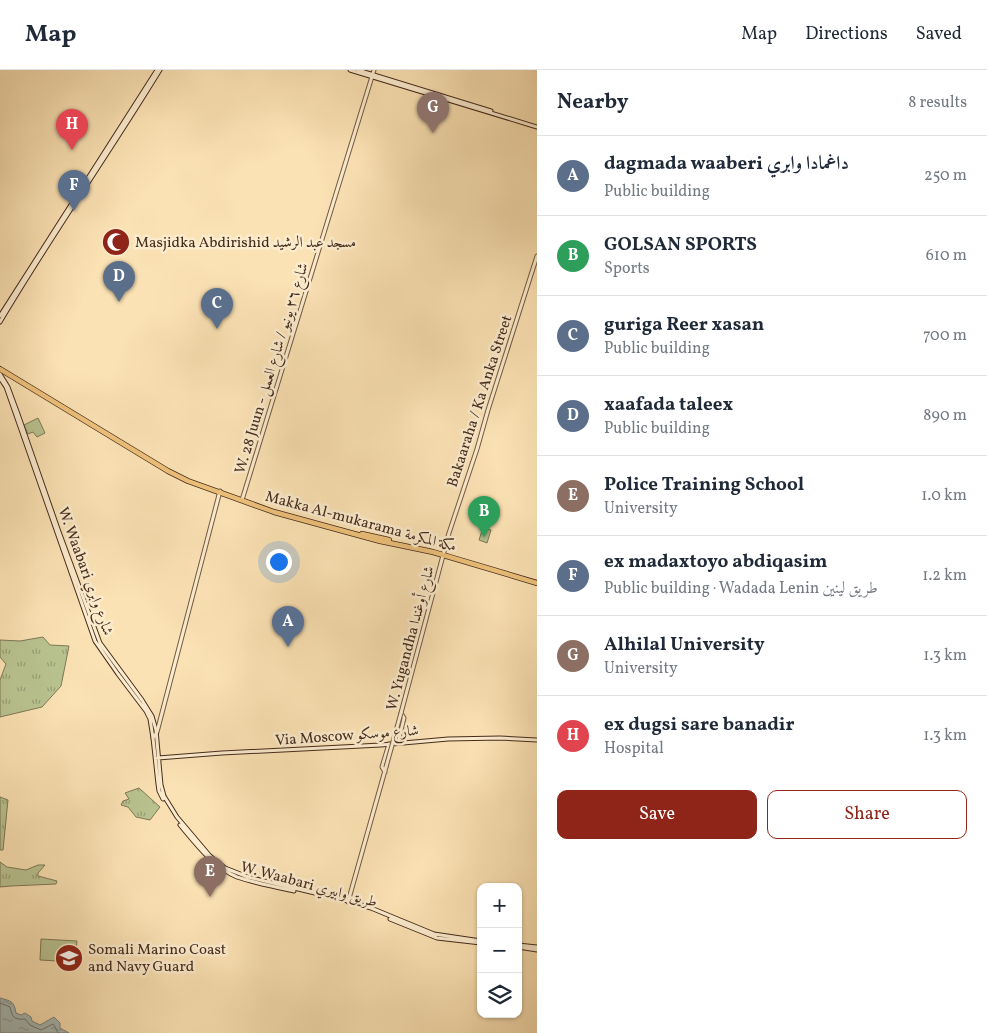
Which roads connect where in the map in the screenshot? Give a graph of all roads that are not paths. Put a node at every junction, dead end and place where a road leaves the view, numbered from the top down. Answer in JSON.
{"nodes":[{"id":1,"x":158,"y":70,"type":"edge"},
{"id":2,"x":350,"y":70,"type":"edge"},
{"id":3,"x":358,"y":70,"type":"edge"},
{"id":4,"x":373,"y":74,"type":"edge"},
{"id":5,"x":537,"y":126,"type":"edge"},
{"id":6,"x":42,"y":251,"type":"junction"},
{"id":7,"x":537,"y":256,"type":"edge"},
{"id":8,"x":0,"y":316,"type":"edge"},
{"id":9,"x":0,"y":322,"type":"edge"},
{"id":10,"x":0,"y":368,"type":"edge"},
{"id":11,"x":0,"y":374,"type":"edge"},
{"id":12,"x":0,"y":378,"type":"edge"},
{"id":13,"x":220,"y":492,"type":"junction"},
{"id":14,"x":242,"y":499,"type":"junction"},
{"id":15,"x":444,"y":554,"type":"junction"},
{"id":16,"x":537,"y":582,"type":"edge"},
{"id":17,"x":401,"y":713,"type":"junction"},
{"id":18,"x":154,"y":737,"type":"junction"},
{"id":19,"x":537,"y":740,"type":"edge"},
{"id":20,"x":389,"y":744,"type":"junction"},
{"id":21,"x":398,"y":744,"type":"junction"},
{"id":22,"x":158,"y":758,"type":"junction"},
{"id":23,"x":385,"y":772,"type":"junction"},
{"id":24,"x":348,"y":902,"type":"junction"},
{"id":25,"x":477,"y":942,"type":"edge"},
{"id":26,"x":522,"y":947,"type":"edge"},
{"id":27,"x":537,"y":949,"type":"edge"}],
"edges":[{"from":1,"to":6,"type":"main road"},
{"from":2,"to":4,"type":"main road"},
{"from":3,"to":4,"type":"main road"},
{"from":4,"to":5,"type":"main road"},
{"from":4,"to":14,"type":"main road","name":"W. 28 Juun - شارع ٢٦ يونيو / شارع العمل"},
{"from":6,"to":8,"type":"main road"},
{"from":6,"to":9,"type":"main road"},
{"from":7,"to":15,"type":"main road","name":"Bakaaraha / Ka Anka Street"},
{"from":10,"to":13,"type":"highway","name":"Makka Al-mukarama مكة المكرمة"},
{"from":11,"to":18,"type":"main road","name":"W. Waabari شارع وابري"},
{"from":12,"to":18,"type":"main road","name":"W. Waabari شارع وابري"},
{"from":13,"to":14,"type":"highway","name":"Makka Al-mukarama مكة المكرمة"},
{"from":13,"to":18,"type":"main road"},
{"from":14,"to":15,"type":"highway","name":"Makka Al-mukarama مكة المكرمة"},
{"from":15,"to":16,"type":"highway","name":"Makka Al-mukarama مكة المكرمة"},
{"from":15,"to":17,"type":"main road","name":"W. Yugandha شارع أوغندا"},
{"from":17,"to":21,"type":"main road"},
{"from":17,"to":23,"type":"main road","name":"W. Yugandha شارع أوغندا","bridge":true},
{"from":18,"to":22,"type":"main road","name":"W. Waabari شارع وابري"},
{"from":18,"to":24,"type":"main road","name":"W. Waabari طريق وابيري"},
{"from":19,"to":21,"type":"main road","name":"Via Moscow شارع موسكو"},
{"from":20,"to":21,"type":"main road","name":"Via Moscow شارع موسكو"},
{"from":20,"to":22,"type":"main road","name":"Via Moscow شارع موسكو"},
{"from":20,"to":23,"type":"main road"},
{"from":22,"to":24,"type":"main road","name":"W. Waabari شارع وابري"},
{"from":23,"to":24,"type":"main road","name":"W. Yugandha شارع أوغندا"},
{"from":24,"to":25,"type":"main road","name":"W. Waabari طريق وابيري"},
{"from":26,"to":27,"type":"main road"}]}
